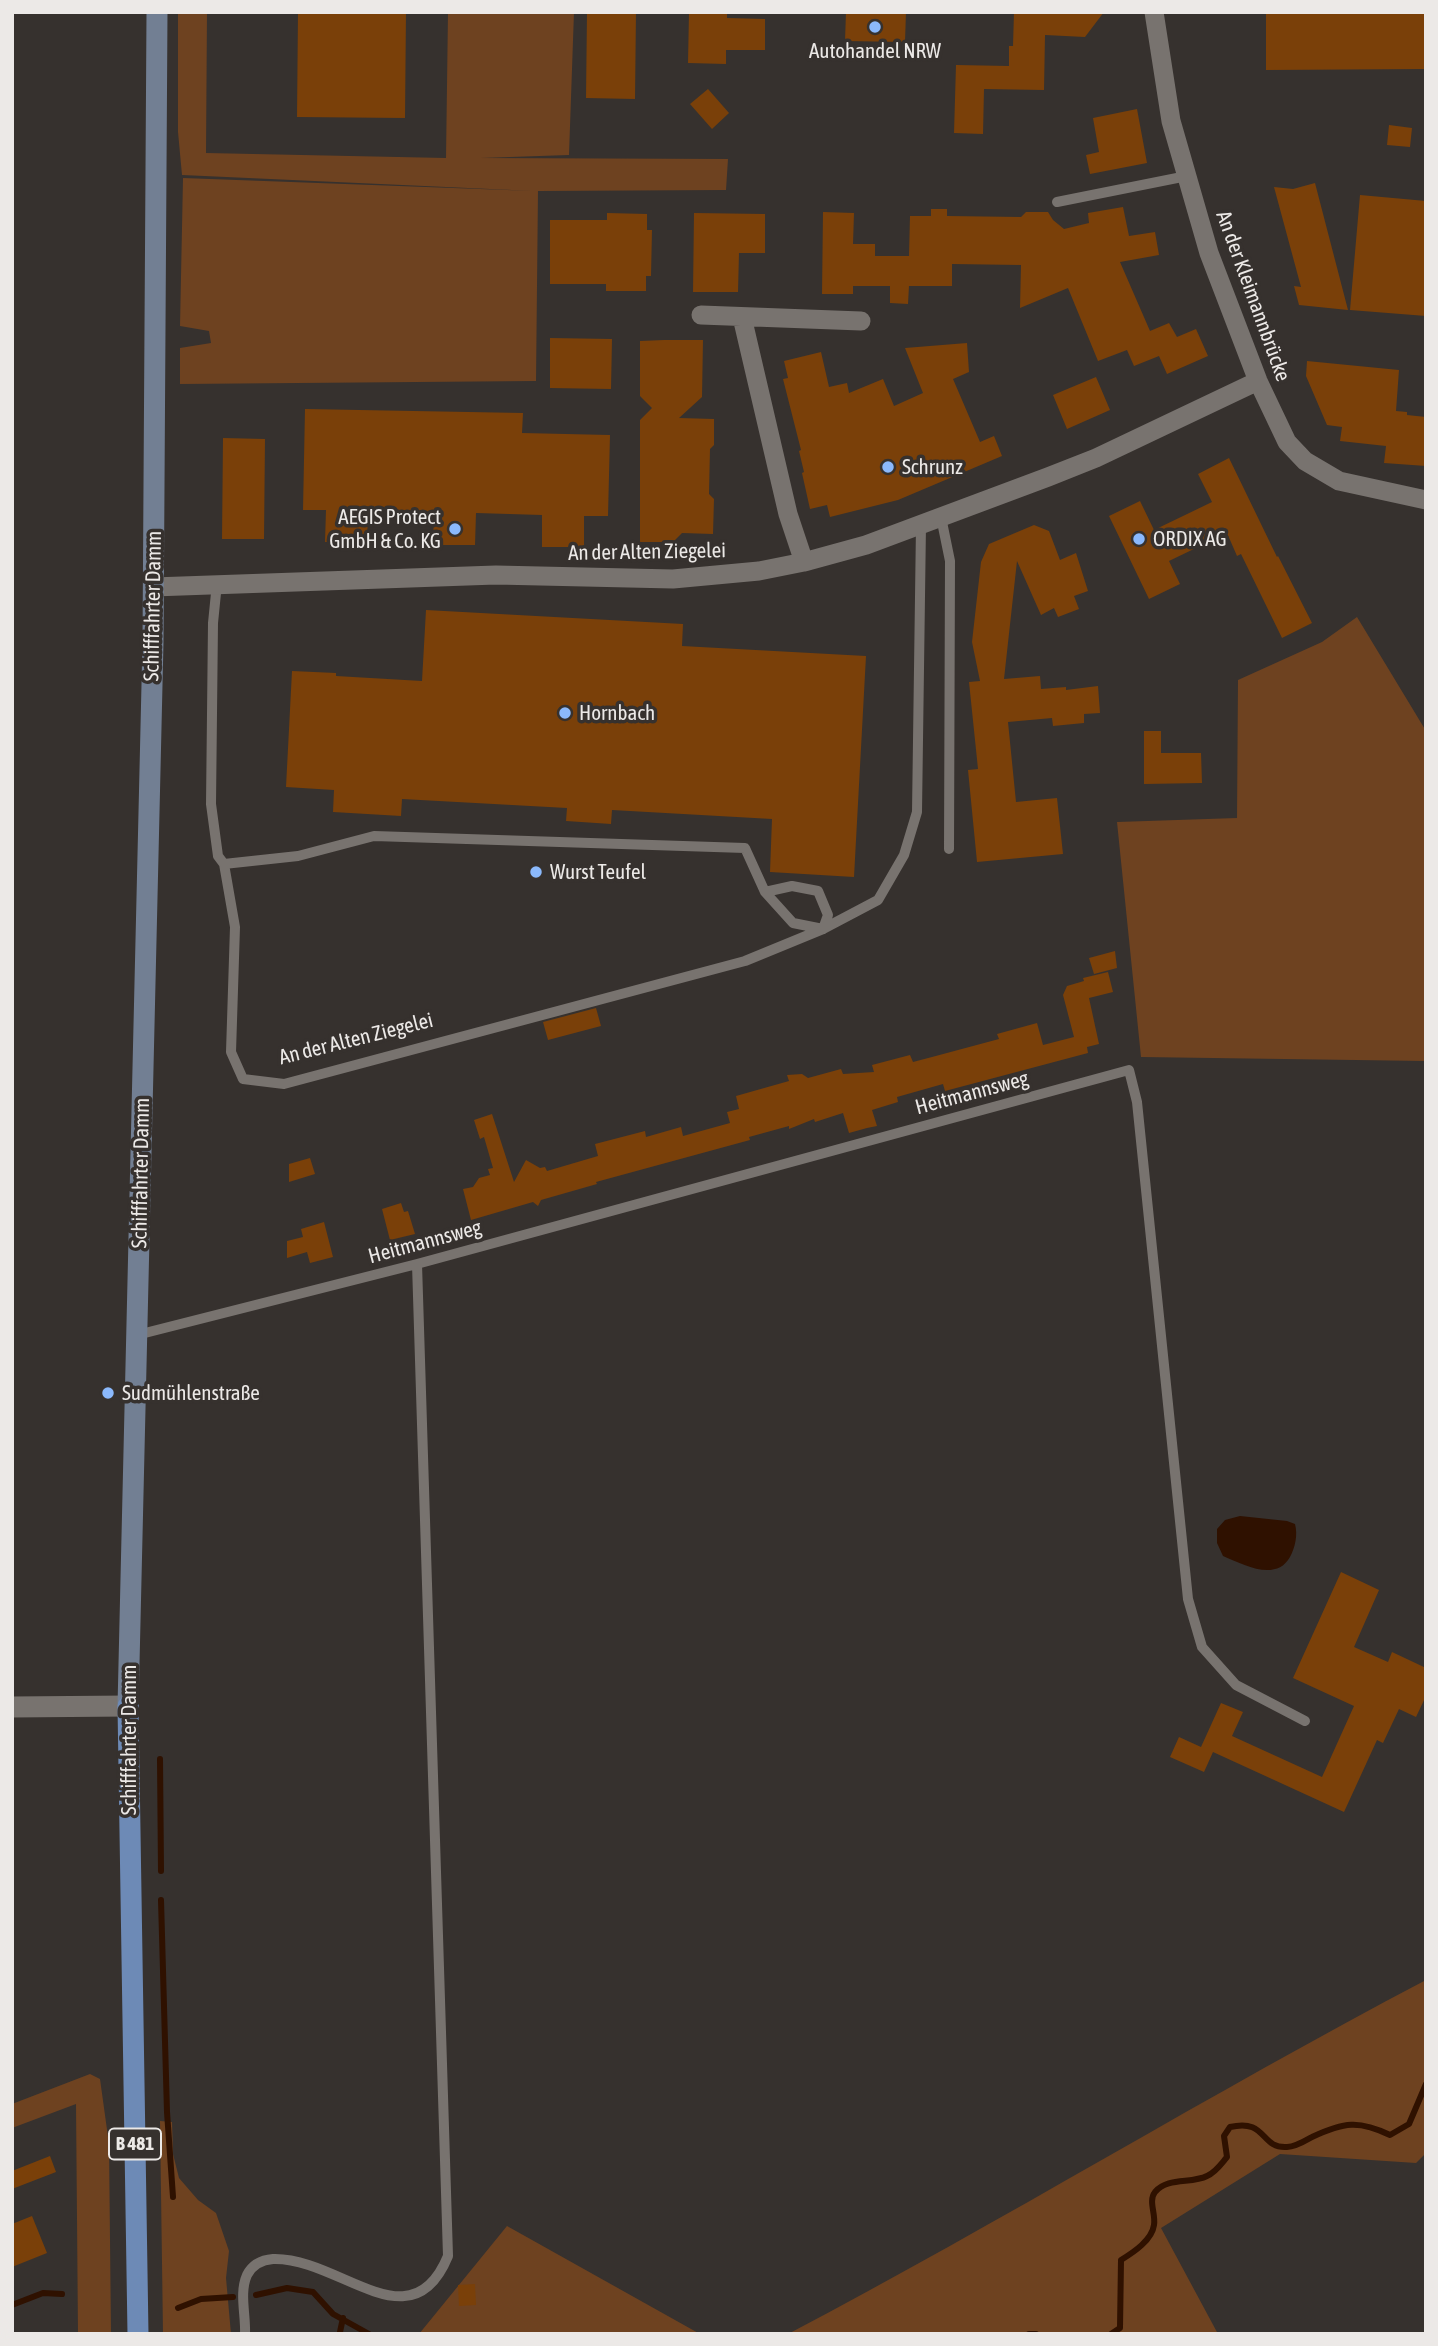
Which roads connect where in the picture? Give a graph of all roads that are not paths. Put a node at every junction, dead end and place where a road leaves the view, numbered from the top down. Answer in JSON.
{"nodes":[{"id":1,"x":157,"y":12,"type":"edge"},
{"id":2,"x":1154,"y":12,"type":"edge"},
{"id":3,"x":1187,"y":176,"type":"junction"},
{"id":4,"x":1057,"y":202,"type":"dead end"},
{"id":5,"x":701,"y":315,"type":"dead end"},
{"id":6,"x":743,"y":317,"type":"junction"},
{"id":7,"x":861,"y":321,"type":"dead end"},
{"id":8,"x":1258,"y":381,"type":"junction"},
{"id":9,"x":1426,"y":500,"type":"edge"},
{"id":10,"x":941,"y":517,"type":"junction"},
{"id":11,"x":921,"y":525,"type":"junction"},
{"id":12,"x":804,"y":562,"type":"junction"},
{"id":13,"x":217,"y":583,"type":"junction"},
{"id":14,"x":153,"y":587,"type":"junction"},
{"id":15,"x":949,"y":849,"type":"dead end"},
{"id":16,"x":224,"y":864,"type":"junction"},
{"id":17,"x":765,"y":892,"type":"junction"},
{"id":18,"x":822,"y":929,"type":"junction"},
{"id":19,"x":417,"y":1264,"type":"junction"},
{"id":20,"x":137,"y":1335,"type":"junction"},
{"id":21,"x":128,"y":1706,"type":"junction"},
{"id":22,"x":12,"y":1707,"type":"edge"},
{"id":23,"x":1305,"y":1721,"type":"dead end"},
{"id":24,"x":138,"y":2334,"type":"edge"},
{"id":25,"x":245,"y":2334,"type":"edge"}],
"edges":[{"from":1,"to":14,"type":"main road","name":"Schifffahrter Damm"},
{"from":2,"to":3,"type":"street","name":"An der Kleimannbrücke"},
{"from":3,"to":4,"type":"lane"},
{"from":3,"to":8,"type":"street","name":"An der Kleimannbrücke"},
{"from":5,"to":6,"type":"street"},
{"from":6,"to":7,"type":"street"},
{"from":6,"to":12,"type":"street"},
{"from":8,"to":9,"type":"street","name":"An der Kleimannbrücke"},
{"from":8,"to":10,"type":"street","name":"An der Alten Ziegelei"},
{"from":10,"to":11,"type":"street","name":"An der Alten Ziegelei"},
{"from":10,"to":15,"type":"lane"},
{"from":11,"to":12,"type":"street","name":"An der Alten Ziegelei"},
{"from":11,"to":18,"type":"lane","name":"An der Alten Ziegelei"},
{"from":12,"to":13,"type":"street","name":"An der Alten Ziegelei"},
{"from":13,"to":14,"type":"street","name":"An der Alten Ziegelei"},
{"from":13,"to":16,"type":"lane"},
{"from":14,"to":20,"type":"main road","name":"Schifffahrter Damm"},
{"from":16,"to":17,"type":"lane"},
{"from":16,"to":18,"type":"lane","name":"An der Alten Ziegelei"},
{"from":17,"to":18,"type":"lane"},
{"from":17,"to":18,"type":"lane"},
{"from":19,"to":20,"type":"lane","name":"Heitmannsweg"},
{"from":19,"to":23,"type":"lane","name":"Heitmannsweg"},
{"from":19,"to":25,"type":"lane"},
{"from":20,"to":21,"type":"main road","name":"Schifffahrter Damm"},
{"from":21,"to":22,"type":"street"},
{"from":21,"to":24,"type":"main road","name":"Schifffahrter Damm","number":"B 481"}]}
